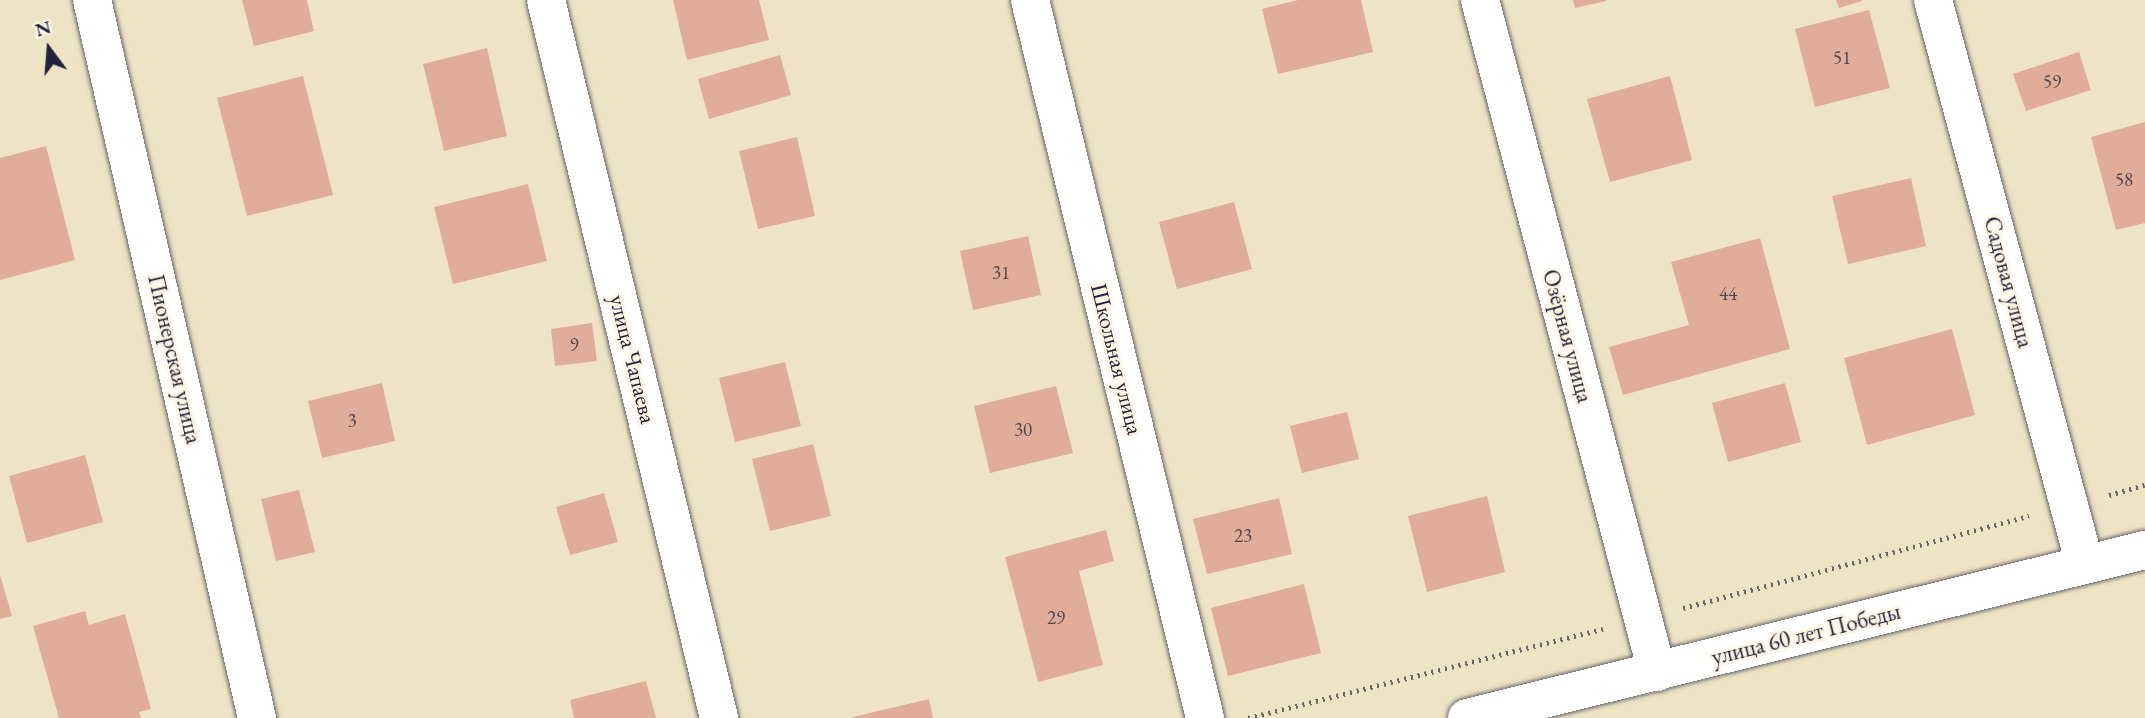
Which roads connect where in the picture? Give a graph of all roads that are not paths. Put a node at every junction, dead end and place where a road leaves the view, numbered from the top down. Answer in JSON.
{"nodes":[{"id":1,"x":92,"y":0,"type":"edge"},
{"id":2,"x":546,"y":0,"type":"edge"},
{"id":3,"x":1030,"y":0,"type":"edge"},
{"id":4,"x":1480,"y":0,"type":"edge"},
{"id":5,"x":1933,"y":0,"type":"edge"},
{"id":6,"x":2145,"y":550,"type":"edge"},
{"id":7,"x":2085,"y":565,"type":"junction"},
{"id":8,"x":1657,"y":672,"type":"junction"},
{"id":9,"x":257,"y":718,"type":"edge"},
{"id":10,"x":719,"y":718,"type":"edge"},
{"id":11,"x":1205,"y":718,"type":"edge"},
{"id":12,"x":1467,"y":718,"type":"edge"}],
"edges":[{"from":1,"to":9,"type":"street","name":"Пионерская улица"},
{"from":2,"to":10,"type":"street","name":"улица Чапаева"},
{"from":3,"to":11,"type":"street","name":"Школьная улица"},
{"from":4,"to":8,"type":"street","name":"Озёрная улица"},
{"from":5,"to":7,"type":"street","name":"Садовая улица"},
{"from":6,"to":7,"type":"street","name":"улица 60 лет Победы"},
{"from":7,"to":8,"type":"street","name":"улица 60 лет Победы"},
{"from":8,"to":12,"type":"street","name":"улица 60 лет Победы"}]}
